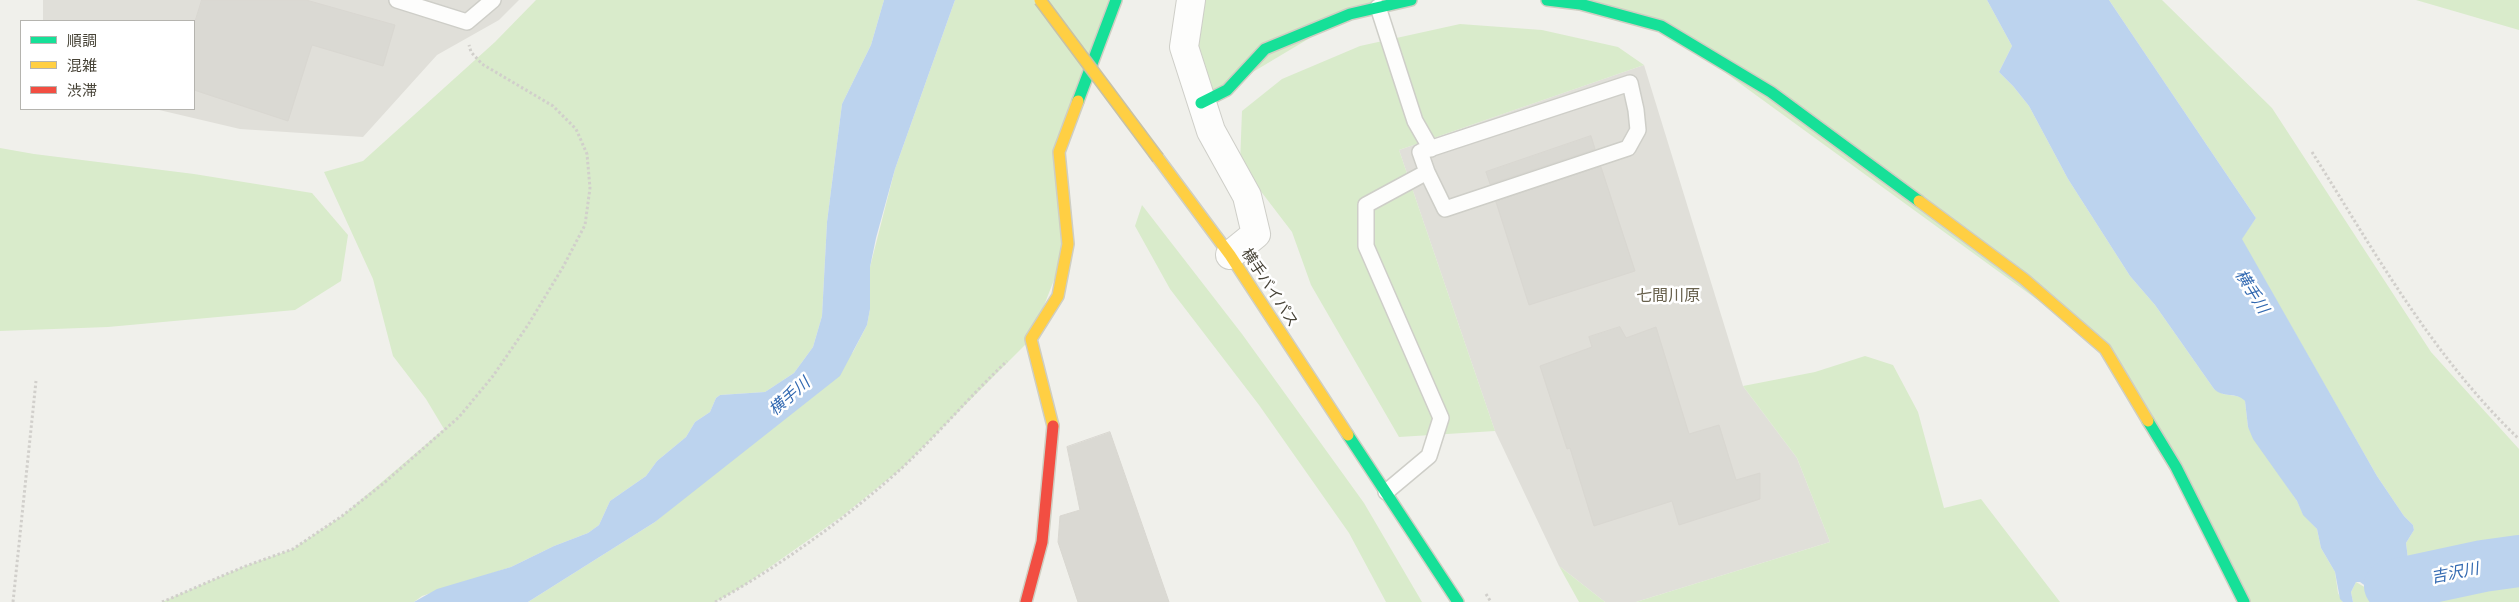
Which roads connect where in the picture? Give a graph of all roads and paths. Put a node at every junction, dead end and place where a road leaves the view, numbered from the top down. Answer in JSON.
{"nodes":[{"id":1,"x":397,"y":0,"type":"edge"},
{"id":2,"x":493,"y":0,"type":"edge"},
{"id":3,"x":1040,"y":0,"type":"edge"},
{"id":4,"x":1116,"y":0,"type":"edge"},
{"id":5,"x":1191,"y":0,"type":"edge"},
{"id":6,"x":1411,"y":0,"type":"edge"},
{"id":7,"x":1547,"y":0,"type":"edge"},
{"id":8,"x":1378,"y":7,"type":"junction"},
{"id":9,"x":467,"y":22,"type":"junction"},
{"id":10,"x":1201,"y":103,"type":"junction"},
{"id":11,"x":1431,"y":149,"type":"junction"},
{"id":12,"x":2312,"y":152,"type":"dead end"},
{"id":13,"x":1427,"y":172,"type":"junction"},
{"id":14,"x":1230,"y":255,"type":"junction"},
{"id":15,"x":1031,"y":339,"type":"junction"},
{"id":16,"x":36,"y":381,"type":"dead end"},
{"id":17,"x":2519,"y":439,"type":"edge"},
{"id":18,"x":1386,"y":492,"type":"junction"},
{"id":19,"x":13,"y":602,"type":"edge"},
{"id":20,"x":162,"y":602,"type":"edge"},
{"id":21,"x":714,"y":602,"type":"edge"},
{"id":22,"x":1026,"y":602,"type":"edge"},
{"id":23,"x":1458,"y":602,"type":"edge"},
{"id":24,"x":2244,"y":602,"type":"edge"}],
"edges":[{"from":1,"to":9,"type":"lane"},
{"from":2,"to":9,"type":"lane"},
{"from":3,"to":14,"type":"main road","name":"横手バイパス","bridge":true},
{"from":4,"to":15,"type":"main road"},
{"from":5,"to":10,"type":"street"},
{"from":6,"to":8,"type":"main road"},
{"from":7,"to":24,"type":"main road"},
{"from":8,"to":10,"type":"main road"},
{"from":8,"to":11,"type":"lane"},
{"from":9,"to":20,"type":"path"},
{"from":10,"to":14,"type":"street"},
{"from":11,"to":13,"type":"lane"},
{"from":11,"to":13,"type":"lane"},
{"from":12,"to":17,"type":"path"},
{"from":13,"to":18,"type":"lane"},
{"from":14,"to":18,"type":"main road","name":"横手バイパス"},
{"from":15,"to":21,"type":"path"},
{"from":15,"to":22,"type":"main road"},
{"from":16,"to":19,"type":"path"},
{"from":18,"to":23,"type":"main road","name":"横手バイパス"}]}
